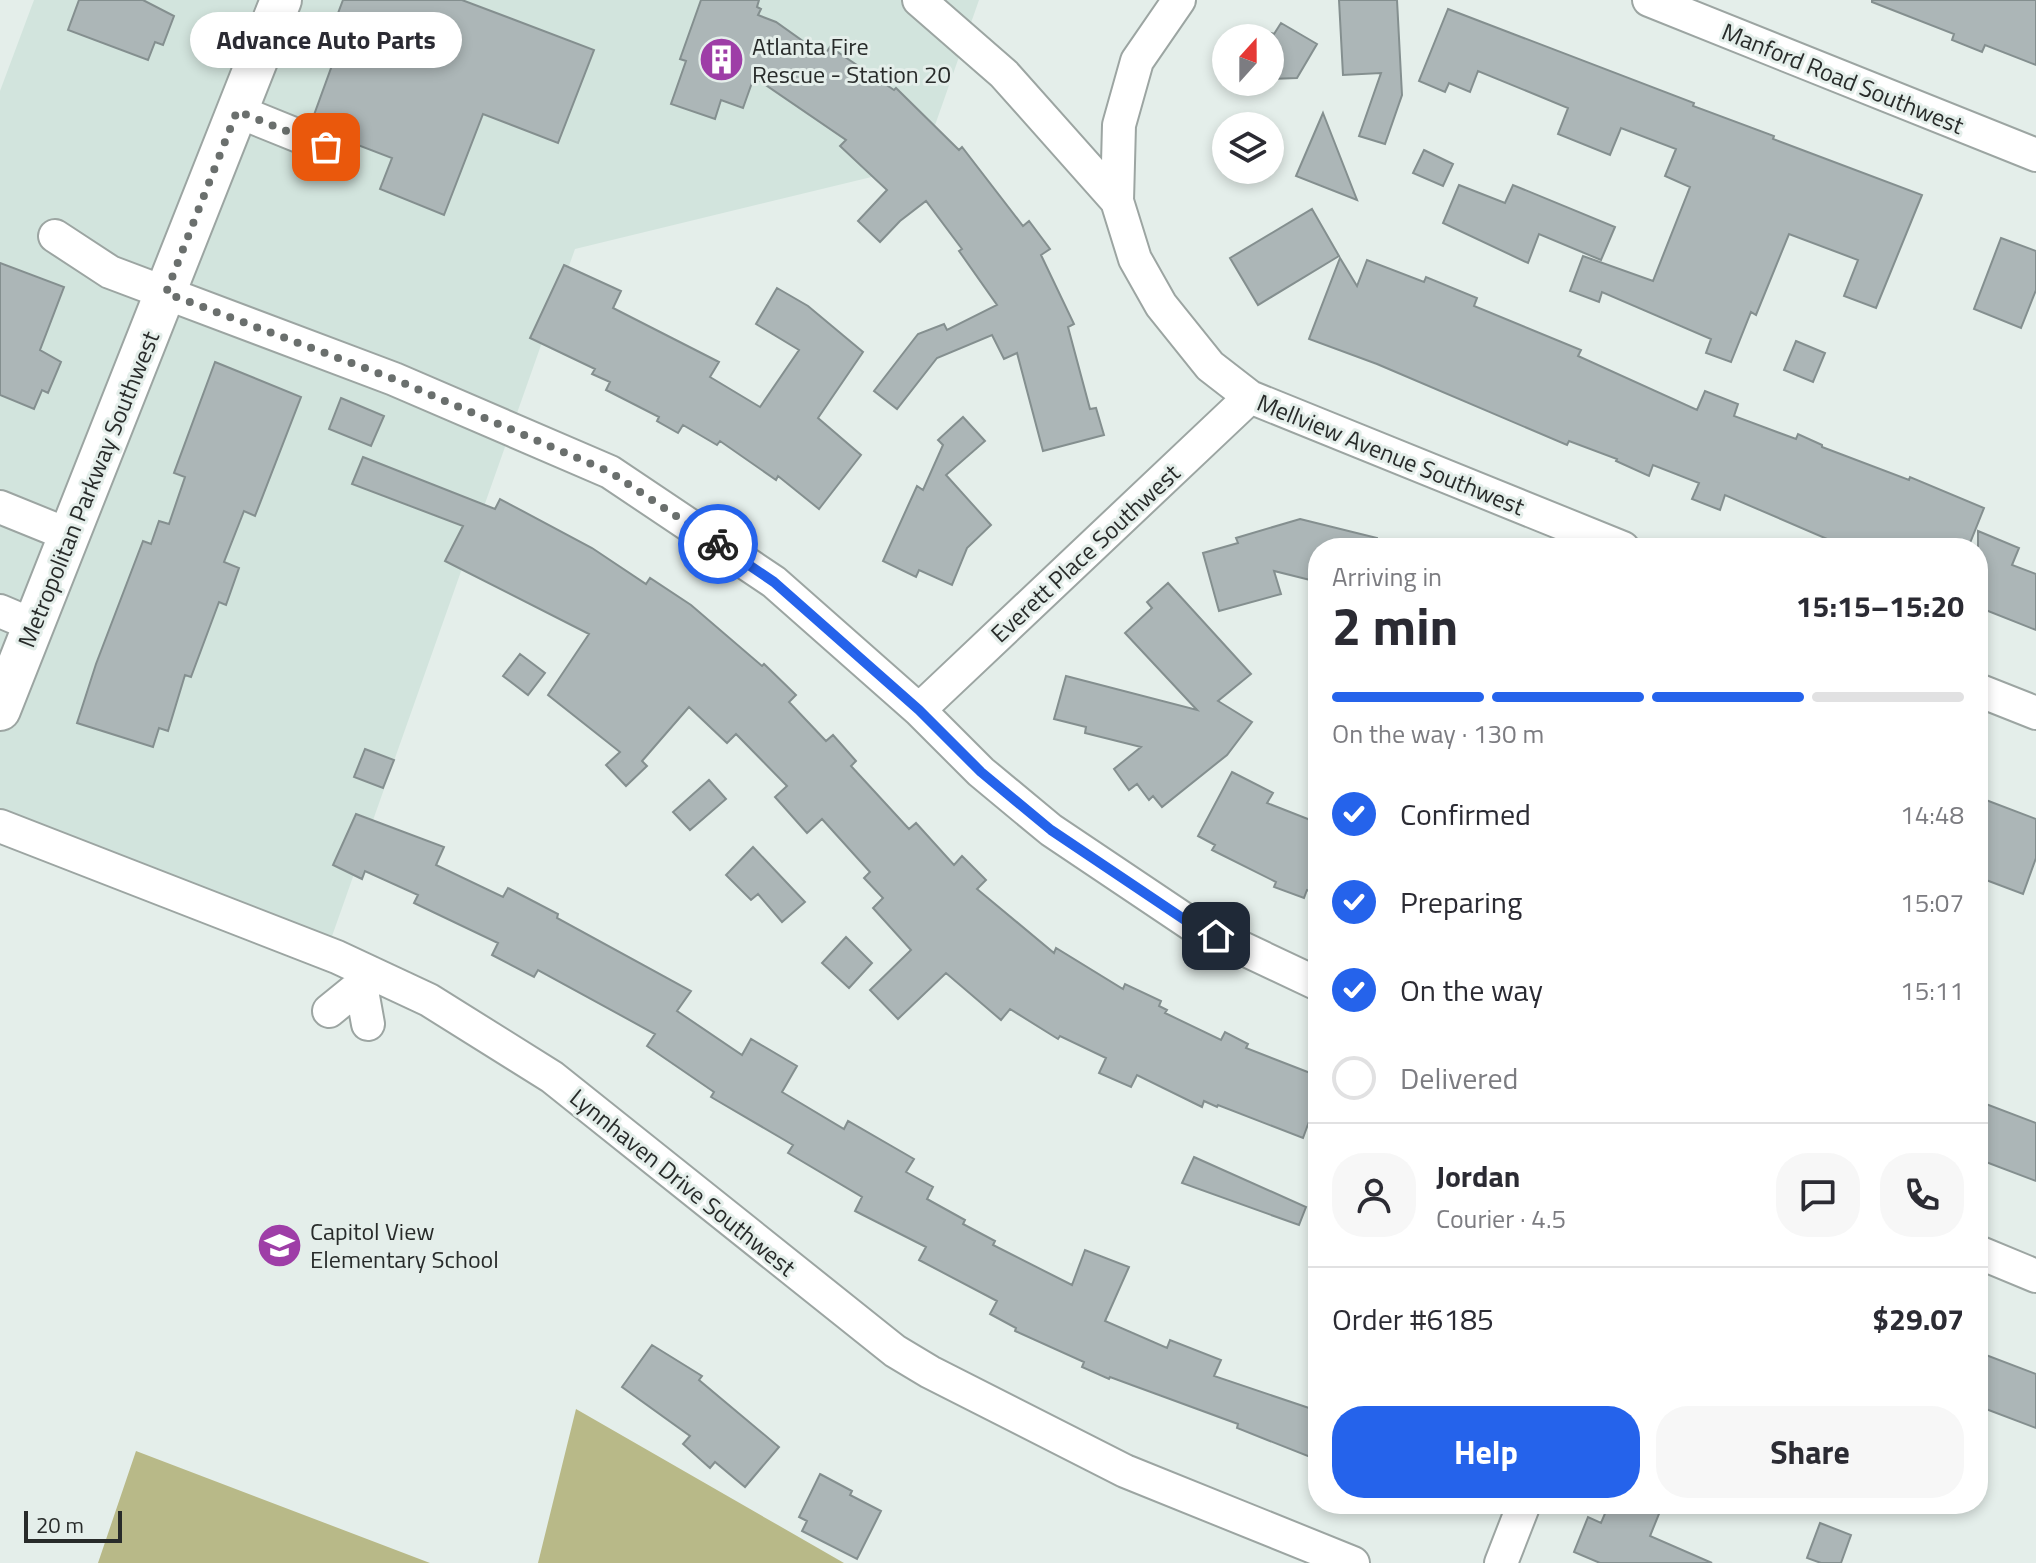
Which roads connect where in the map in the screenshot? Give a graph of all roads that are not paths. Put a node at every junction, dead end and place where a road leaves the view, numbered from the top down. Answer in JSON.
{"nodes":[{"id":1,"x":281,"y":0,"type":"edge"},
{"id":2,"x":919,"y":0,"type":"edge"},
{"id":3,"x":1179,"y":0,"type":"edge"},
{"id":4,"x":1649,"y":0,"type":"edge"},
{"id":5,"x":237,"y":111,"type":"junction"},
{"id":6,"x":326,"y":147,"type":"dead end"},
{"id":7,"x":2036,"y":155,"type":"edge"},
{"id":8,"x":1117,"y":201,"type":"junction"},
{"id":9,"x":55,"y":236,"type":"dead end"},
{"id":10,"x":166,"y":293,"type":"junction"},
{"id":11,"x":1250,"y":397,"type":"junction"},
{"id":12,"x":0,"y":507,"type":"edge"},
{"id":13,"x":69,"y":535,"type":"junction"},
{"id":14,"x":1598,"y":538,"type":"edge"},
{"id":15,"x":17,"y":618,"type":"edge"},
{"id":16,"x":1988,"y":694,"type":"edge"},
{"id":17,"x":0,"y":710,"type":"edge"},
{"id":18,"x":919,"y":710,"type":"junction"},
{"id":19,"x":2036,"y":713,"type":"edge"},
{"id":20,"x":0,"y":826,"type":"edge"},
{"id":21,"x":364,"y":978,"type":"junction"},
{"id":22,"x":1308,"y":979,"type":"edge"},
{"id":23,"x":329,"y":1011,"type":"dead end"},
{"id":24,"x":368,"y":1024,"type":"dead end"},
{"id":25,"x":1988,"y":1256,"type":"edge"},
{"id":26,"x":2036,"y":1276,"type":"edge"},
{"id":27,"x":1520,"y":1514,"type":"edge"},
{"id":28,"x":1353,"y":1563,"type":"edge"},
{"id":29,"x":1501,"y":1563,"type":"edge"}],
"edges":[{"from":1,"to":5,"type":"main road","name":"Metropolitan Parkway Southwest"},
{"from":2,"to":8,"type":"street","name":"Mellview Avenue Southwest"},
{"from":3,"to":8,"type":"street","name":"Mellview Avenue Southwest"},
{"from":4,"to":7,"type":"street","name":"Manford Road Southwest"},
{"from":5,"to":6,"type":"street"},
{"from":5,"to":10,"type":"main road","name":"Metropolitan Parkway Southwest"},
{"from":8,"to":11,"type":"street","name":"Mellview Avenue Southwest"},
{"from":9,"to":10,"type":"street"},
{"from":10,"to":13,"type":"main road","name":"Metropolitan Parkway Southwest"},
{"from":10,"to":18,"type":"street"},
{"from":11,"to":14,"type":"street","name":"Mellview Avenue Southwest"},
{"from":11,"to":18,"type":"street","name":"Everett Place Southwest"},
{"from":12,"to":13,"type":"street"},
{"from":13,"to":15,"type":"main road","name":"Metropolitan Parkway Southwest"},
{"from":15,"to":17,"type":"main road","name":"Metropolitan Parkway Southwest"},
{"from":16,"to":19,"type":"street"},
{"from":18,"to":22,"type":"street"},
{"from":20,"to":21,"type":"street","name":"Lynnhaven Drive Southwest"},
{"from":21,"to":23,"type":"street"},
{"from":21,"to":24,"type":"street"},
{"from":21,"to":28,"type":"street","name":"Lynnhaven Drive Southwest"},
{"from":25,"to":26,"type":"street"},
{"from":27,"to":29,"type":"street"}]}
